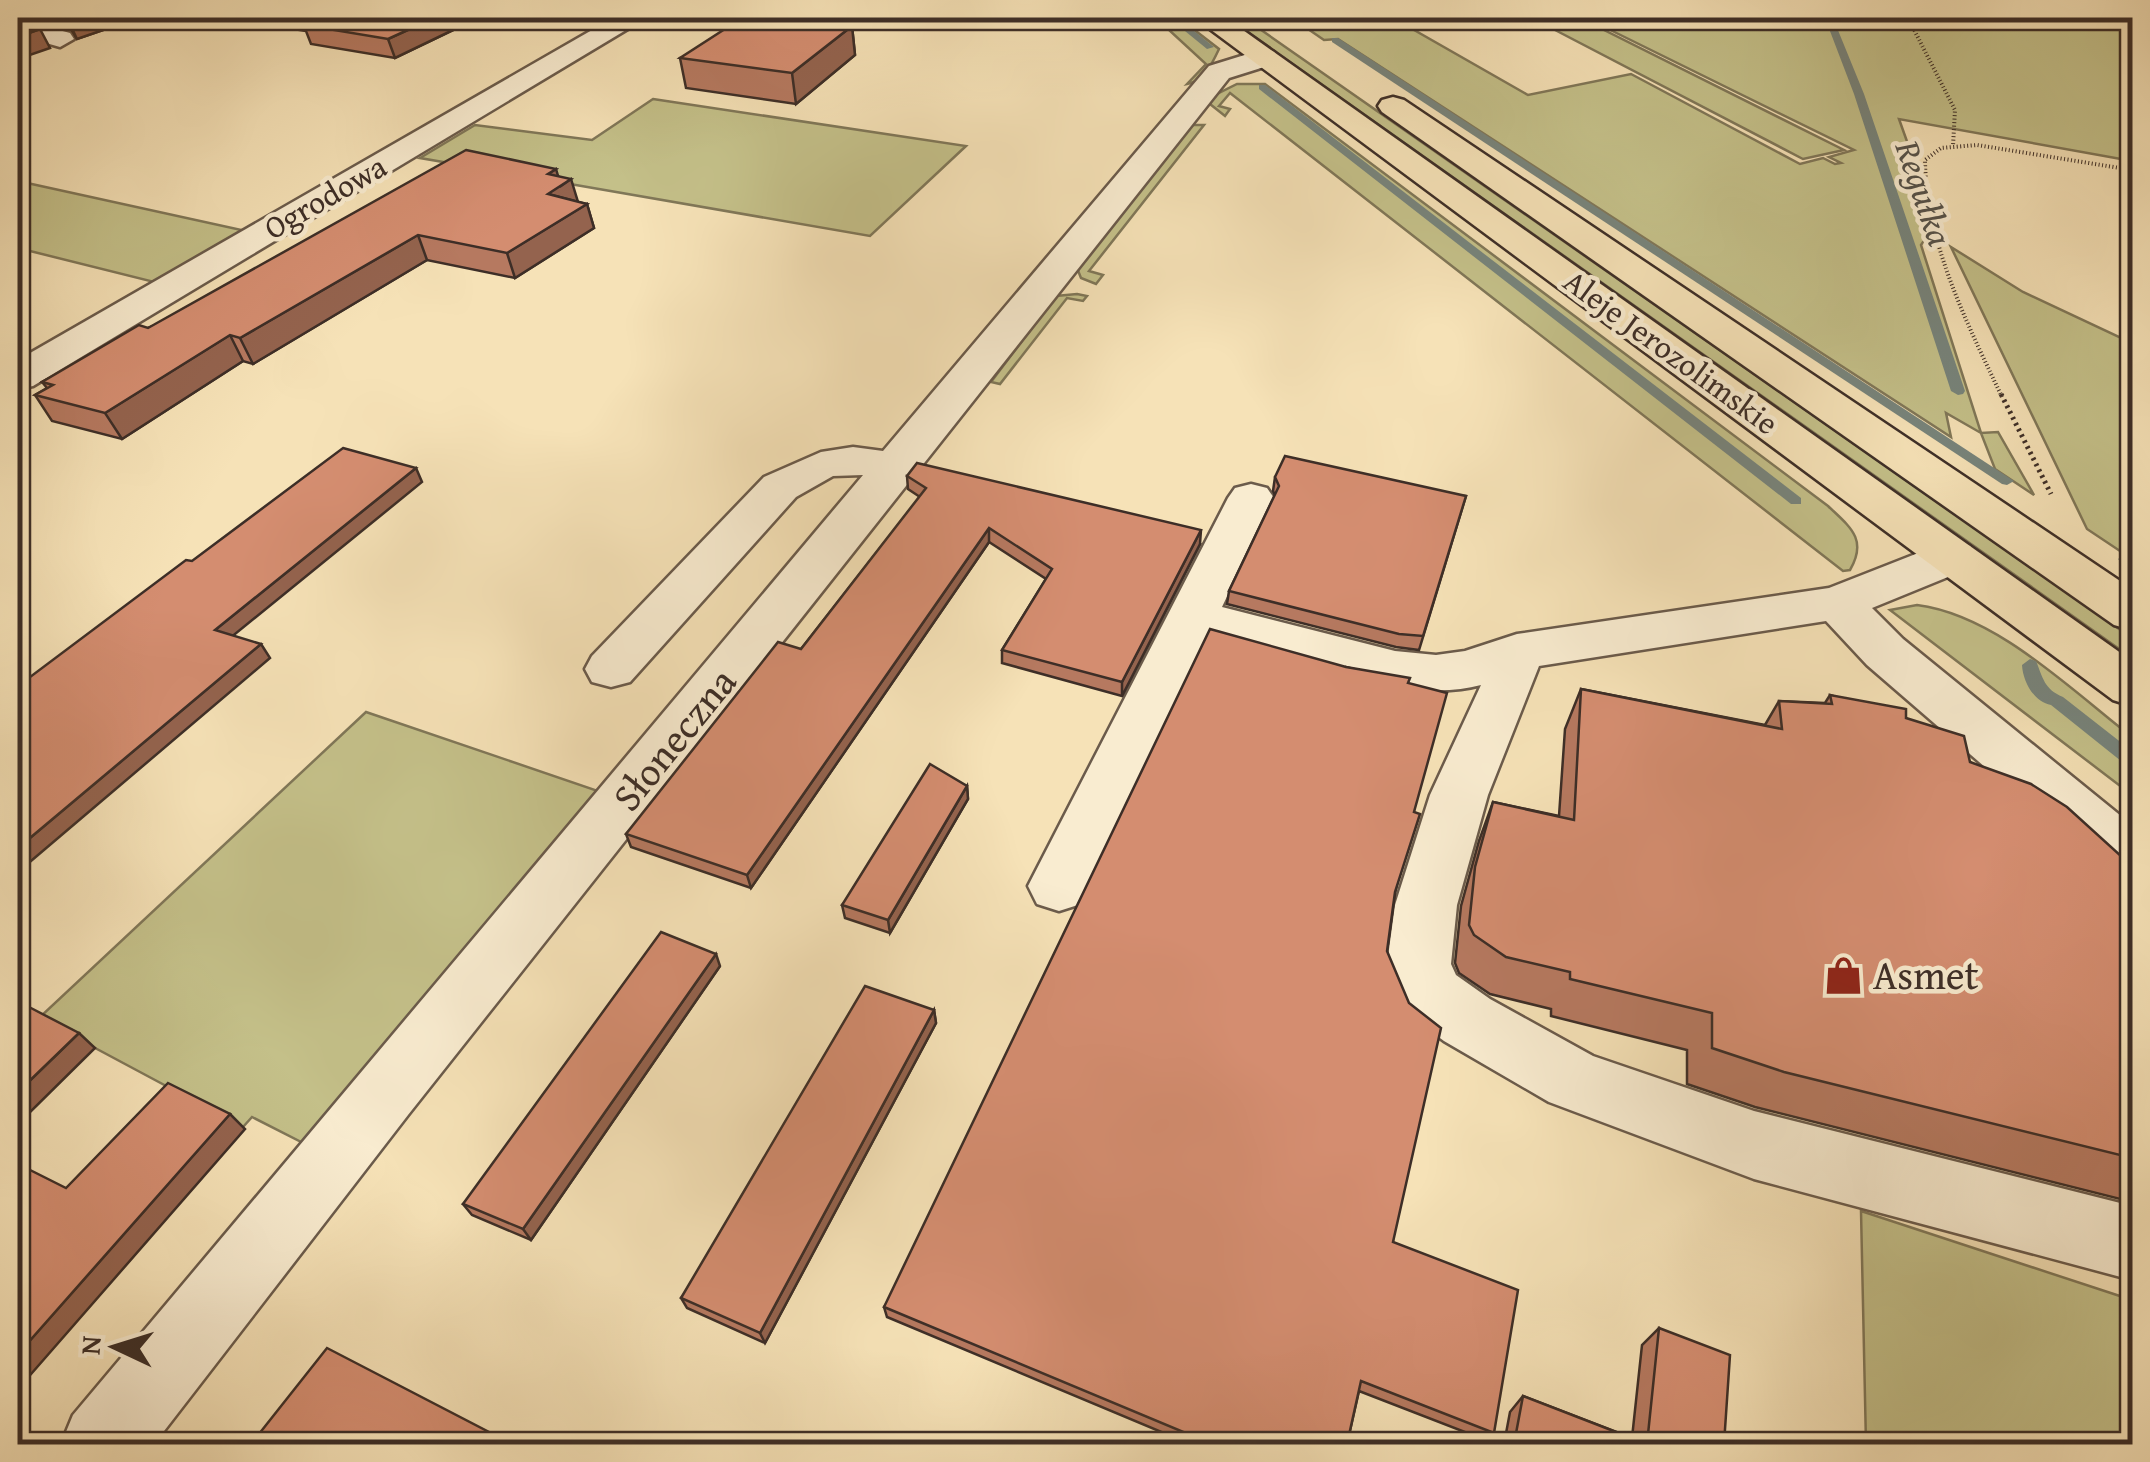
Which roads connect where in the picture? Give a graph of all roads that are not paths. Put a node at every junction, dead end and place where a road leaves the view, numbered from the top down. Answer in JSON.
{"nodes":[{"id":1,"x":632,"y":18,"type":"edge"},
{"id":2,"x":1209,"y":18,"type":"edge"},
{"id":3,"x":1263,"y":18,"type":"edge"},
{"id":4,"x":18,"y":27,"type":"edge"},
{"id":5,"x":18,"y":43,"type":"edge"},
{"id":6,"x":1264,"y":58,"type":"junction"},
{"id":7,"x":18,"y":377,"type":"edge"},
{"id":8,"x":899,"y":466,"type":"junction"},
{"id":9,"x":1251,"y":498,"type":"dead end"},
{"id":10,"x":1952,"y":556,"type":"junction"},
{"id":11,"x":1837,"y":602,"type":"junction"},
{"id":12,"x":2132,"y":613,"type":"edge"},
{"id":13,"x":1193,"y":617,"type":"junction"},
{"id":14,"x":1517,"y":652,"type":"junction"},
{"id":15,"x":611,"y":669,"type":"dead end"},
{"id":16,"x":2132,"y":686,"type":"edge"},
{"id":17,"x":2132,"y":859,"type":"edge"},
{"id":18,"x":1059,"y":886,"type":"dead end"},
{"id":19,"x":2132,"y":1242,"type":"edge"},
{"id":20,"x":102,"y":1444,"type":"edge"}],
"edges":[{"from":1,"to":7,"type":"street","name":"Ogrodowa"},
{"from":2,"to":6,"type":"main road","name":"Aleje Jerozolimskie"},
{"from":3,"to":12,"type":"main road","name":"Aleje Jerozolimskie"},
{"from":4,"to":5,"type":"street"},
{"from":6,"to":8,"type":"street","name":"Słoneczna"},
{"from":6,"to":10,"type":"main road","name":"Aleje Jerozolimskie"},
{"from":8,"to":15,"type":"street"},
{"from":8,"to":20,"type":"street","name":"Słoneczna"},
{"from":9,"to":13,"type":"street"},
{"from":10,"to":11,"type":"street"},
{"from":10,"to":16,"type":"main road","name":"Aleje Jerozolimskie"},
{"from":11,"to":14,"type":"street"},
{"from":11,"to":17,"type":"street"},
{"from":13,"to":14,"type":"street"},
{"from":13,"to":18,"type":"street"},
{"from":14,"to":19,"type":"street"}]}
